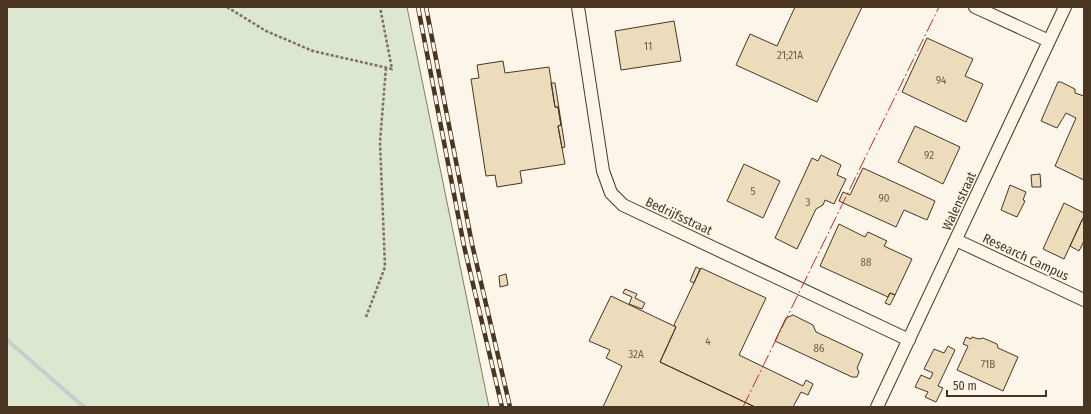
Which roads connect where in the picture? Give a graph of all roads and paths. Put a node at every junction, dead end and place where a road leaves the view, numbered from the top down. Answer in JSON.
{"nodes":[{"id":1,"x":228,"y":7,"type":"edge"},
{"id":2,"x":380,"y":7,"type":"edge"},
{"id":3,"x":578,"y":7,"type":"edge"},
{"id":4,"x":975,"y":7,"type":"edge"},
{"id":5,"x":1065,"y":7,"type":"edge"},
{"id":6,"x":1049,"y":41,"type":"junction"},
{"id":7,"x":386,"y":67,"type":"junction"},
{"id":8,"x":956,"y":240,"type":"junction"},
{"id":9,"x":1084,"y":300,"type":"edge"},
{"id":10,"x":366,"y":316,"type":"dead end"},
{"id":11,"x":909,"y":340,"type":"junction"},
{"id":12,"x":877,"y":407,"type":"edge"}],
"edges":[{"from":1,"to":7,"type":"path"},
{"from":2,"to":7,"type":"path"},
{"from":3,"to":11,"type":"street","name":"Bedrijfsstraat"},
{"from":4,"to":6,"type":"street"},
{"from":5,"to":6,"type":"street","name":"Walenstraat"},
{"from":6,"to":8,"type":"street","name":"Walenstraat"},
{"from":7,"to":10,"type":"path"},
{"from":8,"to":9,"type":"street","name":"Research Campus"},
{"from":8,"to":11,"type":"street","name":"Walenstraat"},
{"from":11,"to":12,"type":"street","name":"Walenstraat"}]}
